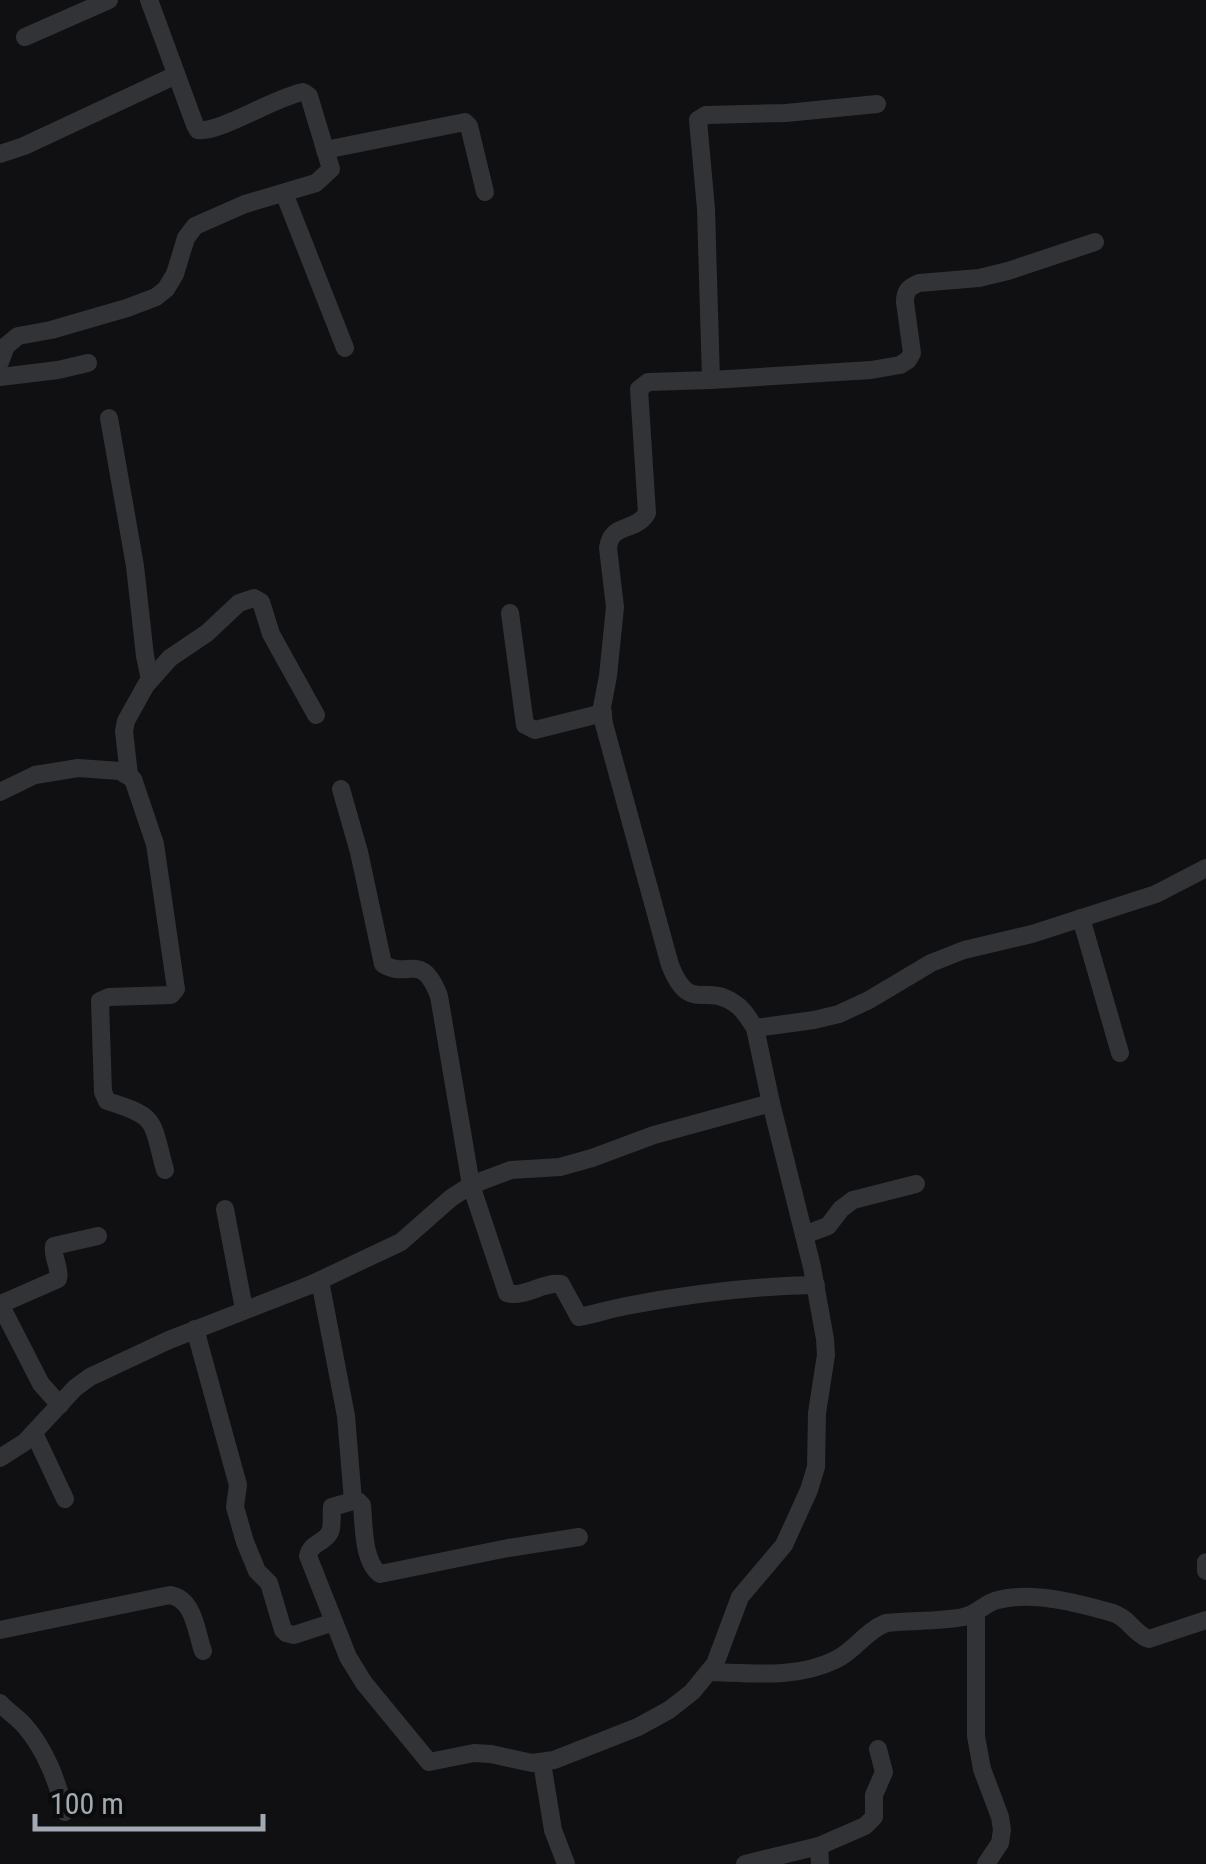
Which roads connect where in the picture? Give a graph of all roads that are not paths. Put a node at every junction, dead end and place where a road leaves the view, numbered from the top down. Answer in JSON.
{"nodes":[{"id":1,"x":109,"y":0,"type":"edge"},
{"id":2,"x":149,"y":0,"type":"edge"},
{"id":3,"x":25,"y":37,"type":"dead end"},
{"id":4,"x":176,"y":75,"type":"junction"},
{"id":5,"x":877,"y":104,"type":"dead end"},
{"id":6,"x":325,"y":150,"type":"junction"},
{"id":7,"x":0,"y":154,"type":"edge"},
{"id":8,"x":485,"y":192,"type":"dead end"},
{"id":9,"x":284,"y":193,"type":"junction"},
{"id":10,"x":1094,"y":242,"type":"dead end"},
{"id":11,"x":345,"y":348,"type":"dead end"},
{"id":12,"x":0,"y":362,"type":"edge"},
{"id":13,"x":88,"y":363,"type":"dead end"},
{"id":14,"x":0,"y":377,"type":"edge"},
{"id":15,"x":711,"y":380,"type":"junction"},
{"id":16,"x":108,"y":418,"type":"dead end"},
{"id":17,"x":510,"y":613,"type":"dead end"},
{"id":18,"x":150,"y":680,"type":"junction"},
{"id":19,"x":603,"y":713,"type":"junction"},
{"id":20,"x":316,"y":715,"type":"dead end"},
{"id":21,"x":129,"y":775,"type":"junction"},
{"id":22,"x":341,"y":789,"type":"dead end"},
{"id":23,"x":0,"y":792,"type":"edge"},
{"id":24,"x":1206,"y":868,"type":"edge"},
{"id":25,"x":1082,"y":918,"type":"junction"},
{"id":26,"x":755,"y":1028,"type":"junction"},
{"id":27,"x":1120,"y":1053,"type":"dead end"},
{"id":28,"x":771,"y":1104,"type":"junction"},
{"id":29,"x":164,"y":1170,"type":"dead end"},
{"id":30,"x":471,"y":1184,"type":"junction"},
{"id":31,"x":916,"y":1184,"type":"dead end"},
{"id":32,"x":225,"y":1209,"type":"dead end"},
{"id":33,"x":804,"y":1234,"type":"junction"},
{"id":34,"x":98,"y":1236,"type":"dead end"},
{"id":35,"x":320,"y":1280,"type":"junction"},
{"id":36,"x":816,"y":1285,"type":"junction"},
{"id":37,"x":0,"y":1304,"type":"edge"},
{"id":38,"x":244,"y":1309,"type":"junction"},
{"id":39,"x":196,"y":1329,"type":"junction"},
{"id":40,"x":60,"y":1405,"type":"junction"},
{"id":41,"x":34,"y":1434,"type":"junction"},
{"id":42,"x":0,"y":1458,"type":"edge"},
{"id":43,"x":66,"y":1499,"type":"dead end"},
{"id":44,"x":353,"y":1501,"type":"junction"},
{"id":45,"x":579,"y":1537,"type":"dead end"},
{"id":46,"x":1206,"y":1562,"type":"edge"},
{"id":47,"x":1206,"y":1571,"type":"edge"},
{"id":48,"x":976,"y":1613,"type":"junction"},
{"id":49,"x":1206,"y":1620,"type":"edge"},
{"id":50,"x":334,"y":1622,"type":"junction"},
{"id":51,"x":0,"y":1630,"type":"edge"},
{"id":52,"x":202,"y":1652,"type":"dead end"},
{"id":53,"x":708,"y":1672,"type":"junction"},
{"id":54,"x":0,"y":1703,"type":"edge"},
{"id":55,"x":878,"y":1749,"type":"dead end"},
{"id":56,"x":542,"y":1763,"type":"junction"},
{"id":57,"x":64,"y":1812,"type":"dead end"},
{"id":58,"x":820,"y":1855,"type":"edge"},
{"id":59,"x":566,"y":1864,"type":"edge"},
{"id":60,"x":745,"y":1864,"type":"edge"},
{"id":61,"x":986,"y":1864,"type":"edge"}],
"edges":[{"from":1,"to":3,"type":"street"},
{"from":2,"to":4,"type":"street"},
{"from":4,"to":6,"type":"street"},
{"from":4,"to":7,"type":"street"},
{"from":5,"to":15,"type":"street"},
{"from":6,"to":8,"type":"street"},
{"from":6,"to":9,"type":"street"},
{"from":9,"to":11,"type":"street"},
{"from":9,"to":12,"type":"street"},
{"from":10,"to":15,"type":"street"},
{"from":13,"to":14,"type":"street"},
{"from":15,"to":19,"type":"street"},
{"from":16,"to":18,"type":"street"},
{"from":17,"to":19,"type":"street"},
{"from":18,"to":20,"type":"street"},
{"from":18,"to":21,"type":"street"},
{"from":19,"to":26,"type":"street"},
{"from":21,"to":23,"type":"street"},
{"from":21,"to":29,"type":"street"},
{"from":22,"to":30,"type":"street"},
{"from":24,"to":25,"type":"street"},
{"from":25,"to":26,"type":"street"},
{"from":25,"to":27,"type":"street"},
{"from":26,"to":28,"type":"street"},
{"from":28,"to":30,"type":"street"},
{"from":28,"to":33,"type":"street"},
{"from":30,"to":35,"type":"street"},
{"from":30,"to":36,"type":"street"},
{"from":31,"to":33,"type":"street"},
{"from":32,"to":38,"type":"street"},
{"from":33,"to":36,"type":"street"},
{"from":34,"to":37,"type":"street"},
{"from":35,"to":38,"type":"street"},
{"from":35,"to":44,"type":"street"},
{"from":36,"to":53,"type":"street"},
{"from":37,"to":40,"type":"street"},
{"from":38,"to":39,"type":"street"},
{"from":39,"to":40,"type":"street"},
{"from":39,"to":50,"type":"street"},
{"from":40,"to":41,"type":"street"},
{"from":41,"to":42,"type":"street"},
{"from":41,"to":43,"type":"street"},
{"from":44,"to":45,"type":"street"},
{"from":44,"to":50,"type":"street"},
{"from":46,"to":47,"type":"street"},
{"from":48,"to":49,"type":"street"},
{"from":48,"to":53,"type":"street"},
{"from":48,"to":61,"type":"street"},
{"from":50,"to":56,"type":"street"},
{"from":51,"to":52,"type":"street"},
{"from":53,"to":56,"type":"street"},
{"from":54,"to":57,"type":"street"},
{"from":55,"to":58,"type":"street"},
{"from":56,"to":59,"type":"street"},
{"from":58,"to":60,"type":"street"}]}
